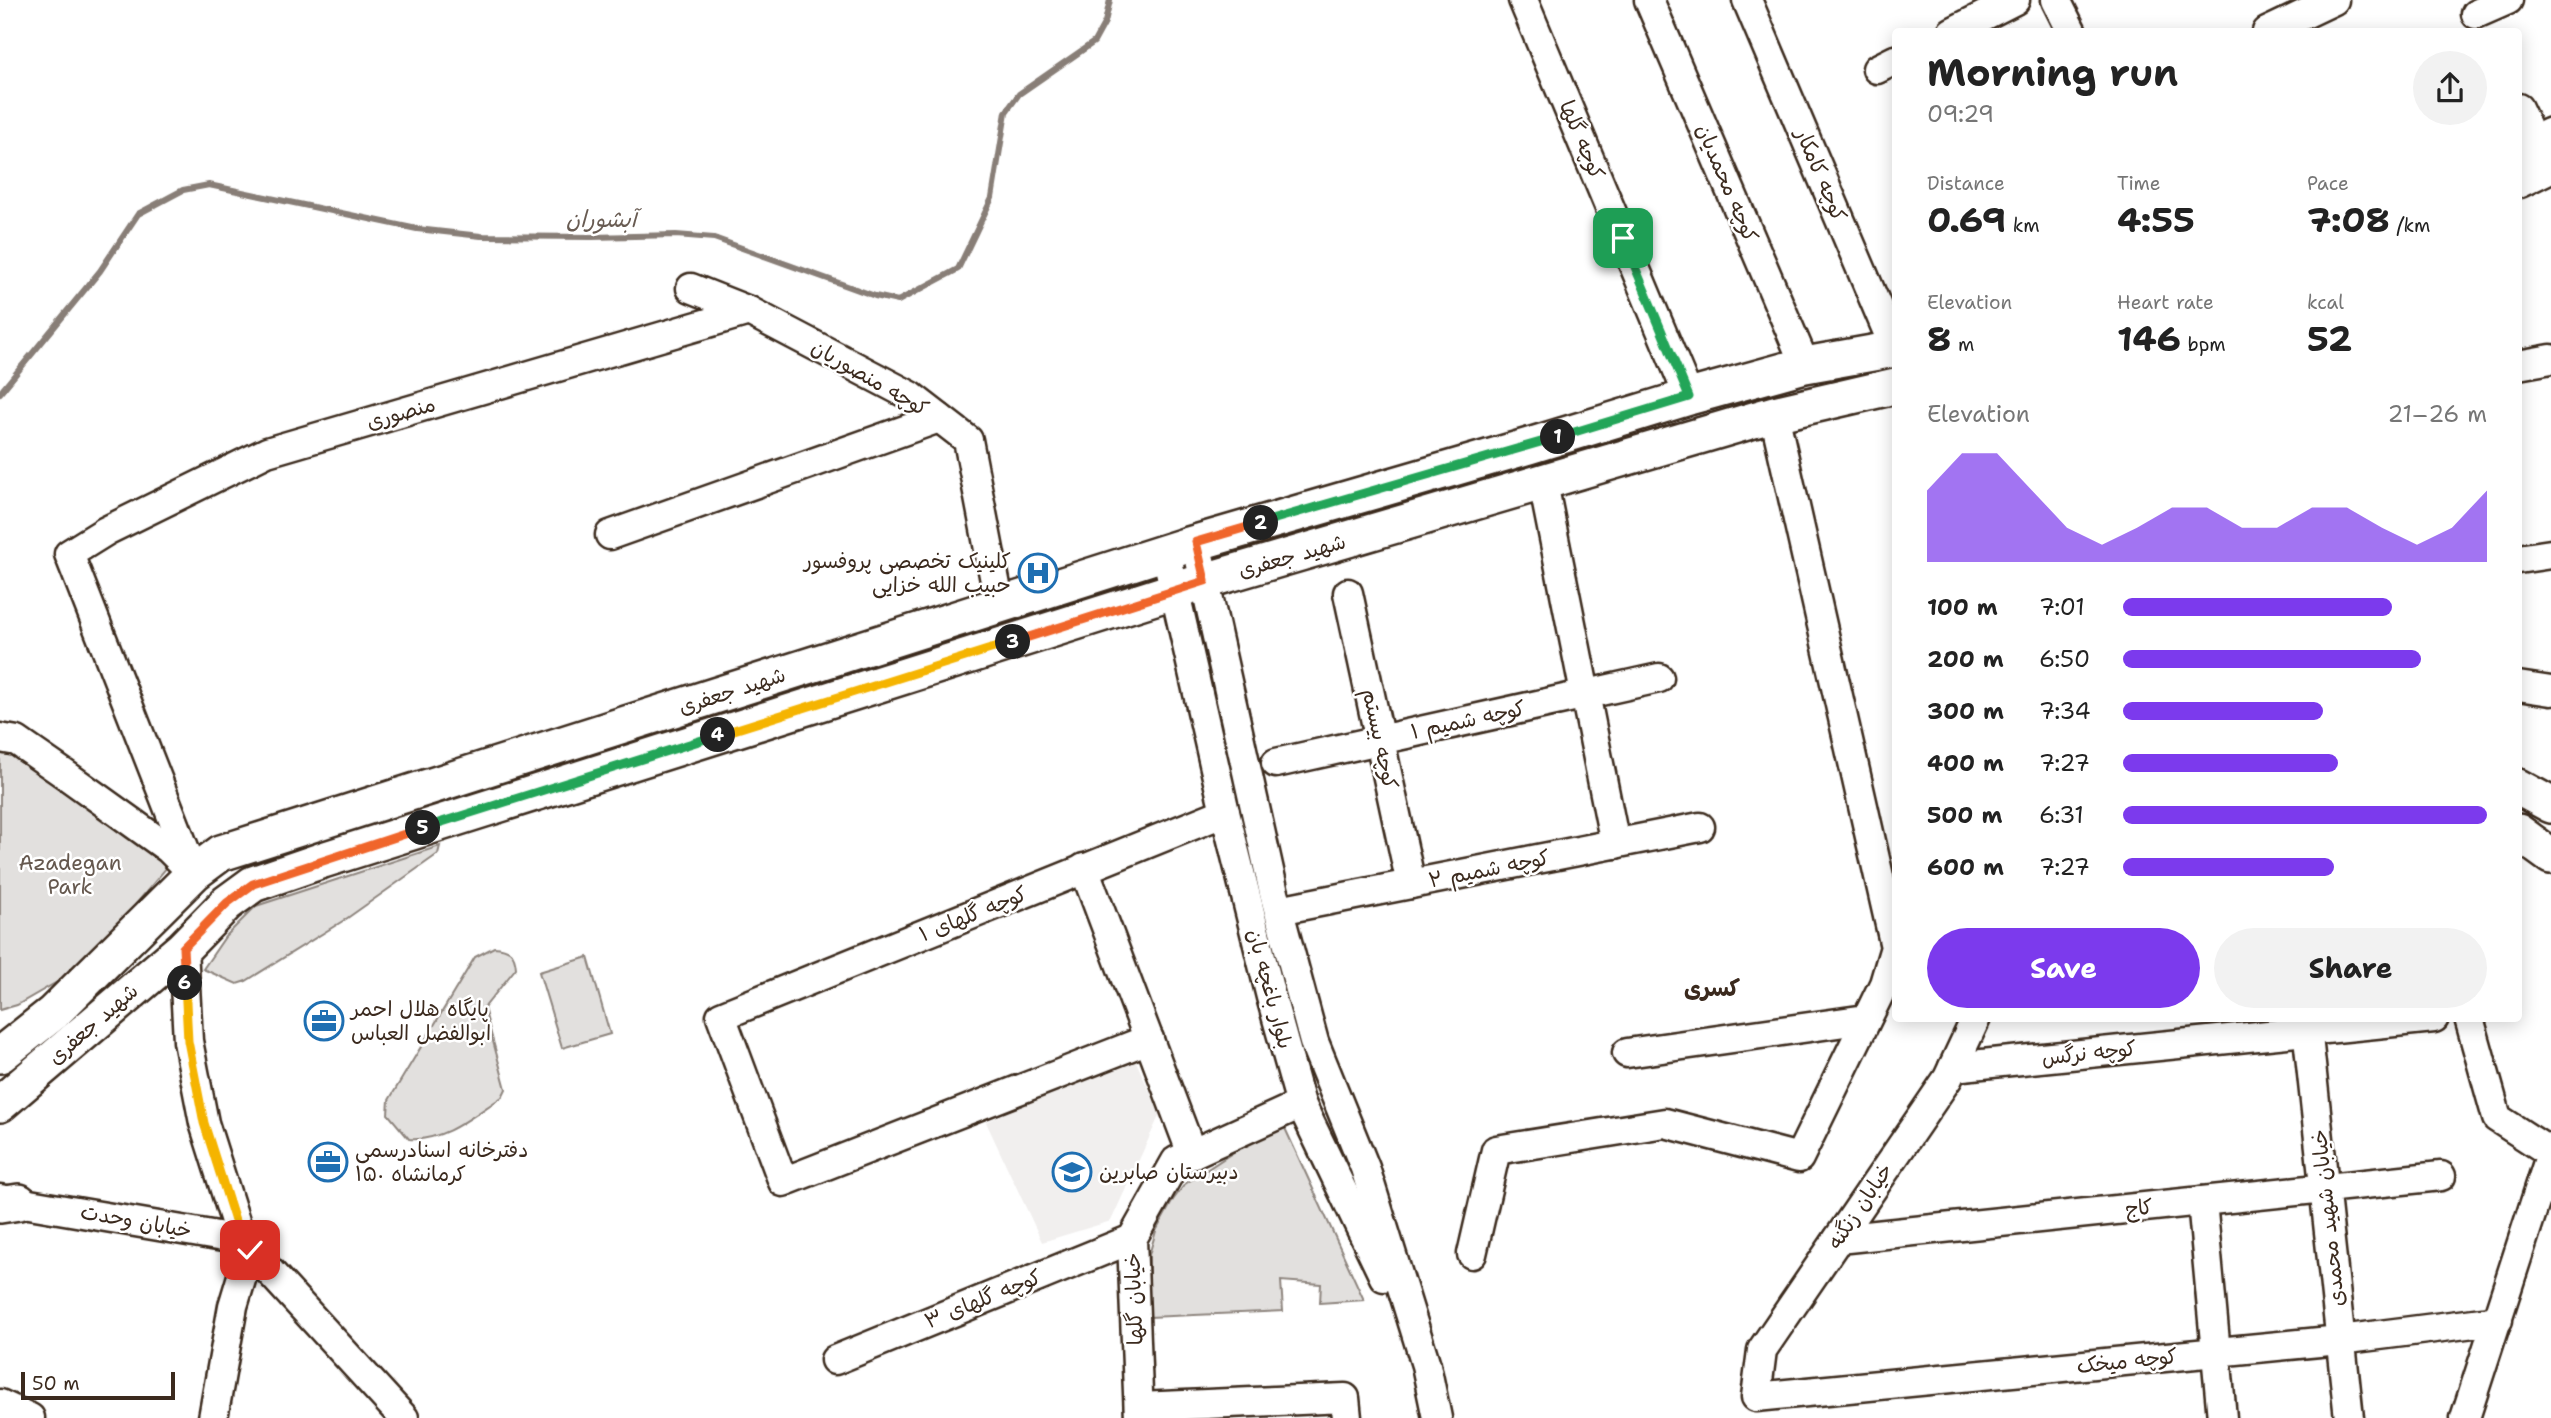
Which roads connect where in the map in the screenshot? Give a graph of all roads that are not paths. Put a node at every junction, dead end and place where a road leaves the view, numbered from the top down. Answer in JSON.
{"nodes":[{"id":1,"x":1524,"y":0,"type":"edge"},
{"id":2,"x":1649,"y":0,"type":"edge"},
{"id":3,"x":1747,"y":0,"type":"edge"},
{"id":4,"x":2015,"y":0,"type":"edge"},
{"id":5,"x":2056,"y":0,"type":"edge"},
{"id":6,"x":2334,"y":0,"type":"edge"},
{"id":7,"x":2508,"y":0,"type":"edge"},
{"id":8,"x":2476,"y":15,"type":"edge"},
{"id":9,"x":1960,"y":28,"type":"edge"},
{"id":10,"x":2070,"y":28,"type":"edge"},
{"id":11,"x":2275,"y":28,"type":"edge"},
{"id":12,"x":2522,"y":116,"type":"edge"},
{"id":13,"x":2539,"y":149,"type":"edge"},
{"id":14,"x":2522,"y":174,"type":"edge"},
{"id":15,"x":691,"y":288,"type":"dead end"},
{"id":16,"x":749,"y":311,"type":"junction"},
{"id":17,"x":1892,"y":342,"type":"edge"},
{"id":18,"x":1892,"y":350,"type":"edge"},
{"id":19,"x":2551,"y":359,"type":"edge"},
{"id":20,"x":2522,"y":364,"type":"edge"},
{"id":21,"x":1804,"y":365,"type":"junction"},
{"id":22,"x":1892,"y":387,"type":"edge"},
{"id":23,"x":1689,"y":397,"type":"junction"},
{"id":24,"x":1774,"y":414,"type":"junction"},
{"id":25,"x":939,"y":418,"type":"junction"},
{"id":26,"x":1543,"y":483,"type":"junction"},
{"id":27,"x":610,"y":535,"type":"dead end"},
{"id":28,"x":1181,"y":547,"type":"junction"},
{"id":29,"x":2551,"y":554,"type":"edge"},
{"id":30,"x":2522,"y":558,"type":"edge"},
{"id":31,"x":1348,"y":593,"type":"dead end"},
{"id":32,"x":1194,"y":600,"type":"junction"},
{"id":33,"x":1000,"y":607,"type":"junction"},
{"id":34,"x":1660,"y":678,"type":"dead end"},
{"id":35,"x":2522,"y":687,"type":"edge"},
{"id":36,"x":2551,"y":691,"type":"edge"},
{"id":37,"x":1584,"y":695,"type":"junction"},
{"id":38,"x":0,"y":738,"type":"edge"},
{"id":39,"x":1380,"y":740,"type":"junction"},
{"id":40,"x":1276,"y":763,"type":"dead end"},
{"id":41,"x":2522,"y":789,"type":"edge"},
{"id":42,"x":2551,"y":805,"type":"edge"},
{"id":43,"x":1225,"y":811,"type":"junction"},
{"id":44,"x":1700,"y":827,"type":"dead end"},
{"id":45,"x":2522,"y":835,"type":"edge"},
{"id":46,"x":1615,"y":844,"type":"junction"},
{"id":47,"x":2551,"y":856,"type":"edge"},
{"id":48,"x":1084,"y":869,"type":"junction"},
{"id":49,"x":194,"y":873,"type":"junction"},
{"id":50,"x":1411,"y":884,"type":"junction"},
{"id":51,"x":1279,"y":910,"type":"junction"},
{"id":52,"x":1892,"y":934,"type":"edge"},
{"id":53,"x":183,"y":948,"type":"junction"},
{"id":54,"x":1892,"y":957,"type":"edge"},
{"id":55,"x":53,"y":1013,"type":"junction"},
{"id":56,"x":1866,"y":1019,"type":"junction"},
{"id":57,"x":1974,"y":1022,"type":"edge"},
{"id":58,"x":2361,"y":1022,"type":"edge"},
{"id":59,"x":2470,"y":1022,"type":"edge"},
{"id":60,"x":2307,"y":1025,"type":"edge"},
{"id":61,"x":0,"y":1033,"type":"edge"},
{"id":62,"x":1149,"y":1040,"type":"junction"},
{"id":63,"x":1628,"y":1053,"type":"dead end"},
{"id":64,"x":0,"y":1055,"type":"edge"},
{"id":65,"x":1953,"y":1067,"type":"junction"},
{"id":66,"x":0,"y":1104,"type":"edge"},
{"id":67,"x":1301,"y":1104,"type":"junction"},
{"id":68,"x":2551,"y":1153,"type":"edge"},
{"id":69,"x":1192,"y":1154,"type":"junction"},
{"id":70,"x":2441,"y":1176,"type":"dead end"},
{"id":71,"x":2324,"y":1188,"type":"junction"},
{"id":72,"x":2202,"y":1201,"type":"junction"},
{"id":73,"x":6,"y":1202,"type":"edge"},
{"id":74,"x":1132,"y":1239,"type":"junction"},
{"id":75,"x":1838,"y":1239,"type":"junction"},
{"id":76,"x":246,"y":1245,"type":"junction"},
{"id":77,"x":1472,"y":1254,"type":"dead end"},
{"id":78,"x":2498,"y":1320,"type":"junction"},
{"id":79,"x":2340,"y":1340,"type":"junction"},
{"id":80,"x":2216,"y":1352,"type":"junction"},
{"id":81,"x":835,"y":1360,"type":"dead end"},
{"id":82,"x":1426,"y":1365,"type":"junction"},
{"id":83,"x":1756,"y":1397,"type":"joint"},
{"id":84,"x":0,"y":1405,"type":"edge"},
{"id":85,"x":1139,"y":1413,"type":"edge"},
{"id":86,"x":30,"y":1418,"type":"edge"},
{"id":87,"x":213,"y":1418,"type":"edge"},
{"id":88,"x":404,"y":1418,"type":"edge"},
{"id":89,"x":1347,"y":1418,"type":"edge"},
{"id":90,"x":1437,"y":1418,"type":"edge"},
{"id":91,"x":2222,"y":1418,"type":"edge"},
{"id":92,"x":2349,"y":1418,"type":"edge"},
{"id":93,"x":2465,"y":1418,"type":"edge"}],
"edges":[{"from":1,"to":23,"type":"street","name":"کوچه گلها"},
{"from":2,"to":21,"type":"street","name":"کوچه محمدیان"},
{"from":3,"to":17,"type":"street","name":"کوچه کامکار"},
{"from":4,"to":9,"type":"street"},
{"from":5,"to":10,"type":"street"},
{"from":6,"to":11,"type":"street"},
{"from":7,"to":8,"type":"street"},
{"from":12,"to":13,"type":"street"},
{"from":13,"to":14,"type":"main road"},
{"from":15,"to":16,"type":"street","name":"کوچه منصوریان"},
{"from":16,"to":25,"type":"street","name":"کوچه منصوریان"},
{"from":16,"to":49,"type":"street","name":"منصوری"},
{"from":18,"to":21,"type":"main road","name":"شهید جعفری"},
{"from":19,"to":20,"type":"street"},
{"from":21,"to":23,"type":"main road","name":"شهید جعفری"},
{"from":22,"to":24,"type":"main road","name":"شهید جعفری"},
{"from":23,"to":28,"type":"main road","name":"شهید جعفری"},
{"from":24,"to":26,"type":"main road","name":"شهید جعفری"},
{"from":24,"to":52,"type":"street"},
{"from":25,"to":27,"type":"street"},
{"from":25,"to":33,"type":"street","name":"کوچه منصوریان"},
{"from":26,"to":32,"type":"main road","name":"شهید جعفری"},
{"from":26,"to":37,"type":"street"},
{"from":28,"to":32,"type":"street"},
{"from":28,"to":33,"type":"main road","name":"شهید جعفری"},
{"from":29,"to":30,"type":"street"},
{"from":31,"to":39,"type":"street","name":"کوچه بیستم"},
{"from":32,"to":43,"type":"street","name":"بلوار باغچه بان"},
{"from":32,"to":51,"type":"street","name":"بلوار باغچه بان"},
{"from":32,"to":53,"type":"main road","name":"شهید جعفری"},
{"from":33,"to":49,"type":"main road","name":"شهید جعفری"},
{"from":34,"to":37,"type":"street","name":"کوچه شمیم ۱"},
{"from":35,"to":36,"type":"street"},
{"from":37,"to":39,"type":"street","name":"کوچه شمیم ۱"},
{"from":37,"to":46,"type":"street"},
{"from":38,"to":49,"type":"street"},
{"from":39,"to":40,"type":"street","name":"کوچه شمیم ۱"},
{"from":39,"to":50,"type":"street","name":"کوچه بیستم"},
{"from":41,"to":42,"type":"main road"},
{"from":43,"to":48,"type":"street","name":"کوچه گلهای ۱"},
{"from":43,"to":67,"type":"street","name":"بلوار باغچه بان"},
{"from":44,"to":46,"type":"street","name":"کوچه شمیم ۲"},
{"from":45,"to":47,"type":"main road"},
{"from":46,"to":50,"type":"street","name":"کوچه شمیم ۲"},
{"from":48,"to":62,"type":"street"},
{"from":48,"to":62,"type":"street","name":"کوچه گلهای ۱"},
{"from":49,"to":55,"type":"main road","name":"شهید جعفری"},
{"from":50,"to":51,"type":"street","name":"کوچه شمیم ۲"},
{"from":51,"to":82,"type":"street","name":"بلوار باغچه بان"},
{"from":53,"to":66,"type":"main road","name":"شهید جعفری"},
{"from":53,"to":76,"type":"street"},
{"from":54,"to":56,"type":"street"},
{"from":55,"to":61,"type":"main road"},
{"from":55,"to":64,"type":"main road","name":"شهید جعفری"},
{"from":56,"to":63,"type":"street"},
{"from":56,"to":77,"type":"street"},
{"from":57,"to":65,"type":"street","name":"خیابان زنگنه"},
{"from":58,"to":60,"type":"street","name":"کوچه نرگس"},
{"from":59,"to":68,"type":"street"},
{"from":60,"to":65,"type":"street","name":"کوچه نرگس"},
{"from":60,"to":71,"type":"street","name":"خیابان شهید محمدی"},
{"from":62,"to":69,"type":"street"},
{"from":65,"to":75,"type":"street","name":"خیابان زنگنه"},
{"from":67,"to":69,"type":"street","name":"خیابان گلها"},
{"from":67,"to":82,"type":"street","name":"بلوار باغچه بان"},
{"from":68,"to":78,"type":"street"},
{"from":69,"to":74,"type":"street","name":"خیابان گلها"},
{"from":70,"to":71,"type":"street","name":"کاج"},
{"from":71,"to":72,"type":"street","name":"کاج"},
{"from":71,"to":79,"type":"street","name":"خیابان شهید محمدی"},
{"from":72,"to":75,"type":"street","name":"کاج"},
{"from":72,"to":80,"type":"street"},
{"from":73,"to":76,"type":"street","name":"خیابان وحدت"},
{"from":74,"to":81,"type":"street","name":"کوچه گلهای ۳"},
{"from":74,"to":85,"type":"street","name":"خیابان گلها"},
{"from":75,"to":83,"type":"street","name":"خیابان زنگنه"},
{"from":76,"to":87,"type":"street"},
{"from":76,"to":88,"type":"street"},
{"from":78,"to":79,"type":"street","name":"کوچه میخک"},
{"from":78,"to":93,"type":"street"},
{"from":79,"to":80,"type":"street","name":"کوچه میخک"},
{"from":79,"to":92,"type":"street","name":"خیابان شهید محمدی"},
{"from":80,"to":83,"type":"street","name":"کوچه میخک"},
{"from":80,"to":91,"type":"street"},
{"from":82,"to":90,"type":"street","name":"بلوار باغچه بان"},
{"from":84,"to":86,"type":"street"},
{"from":85,"to":89,"type":"street"}]}
